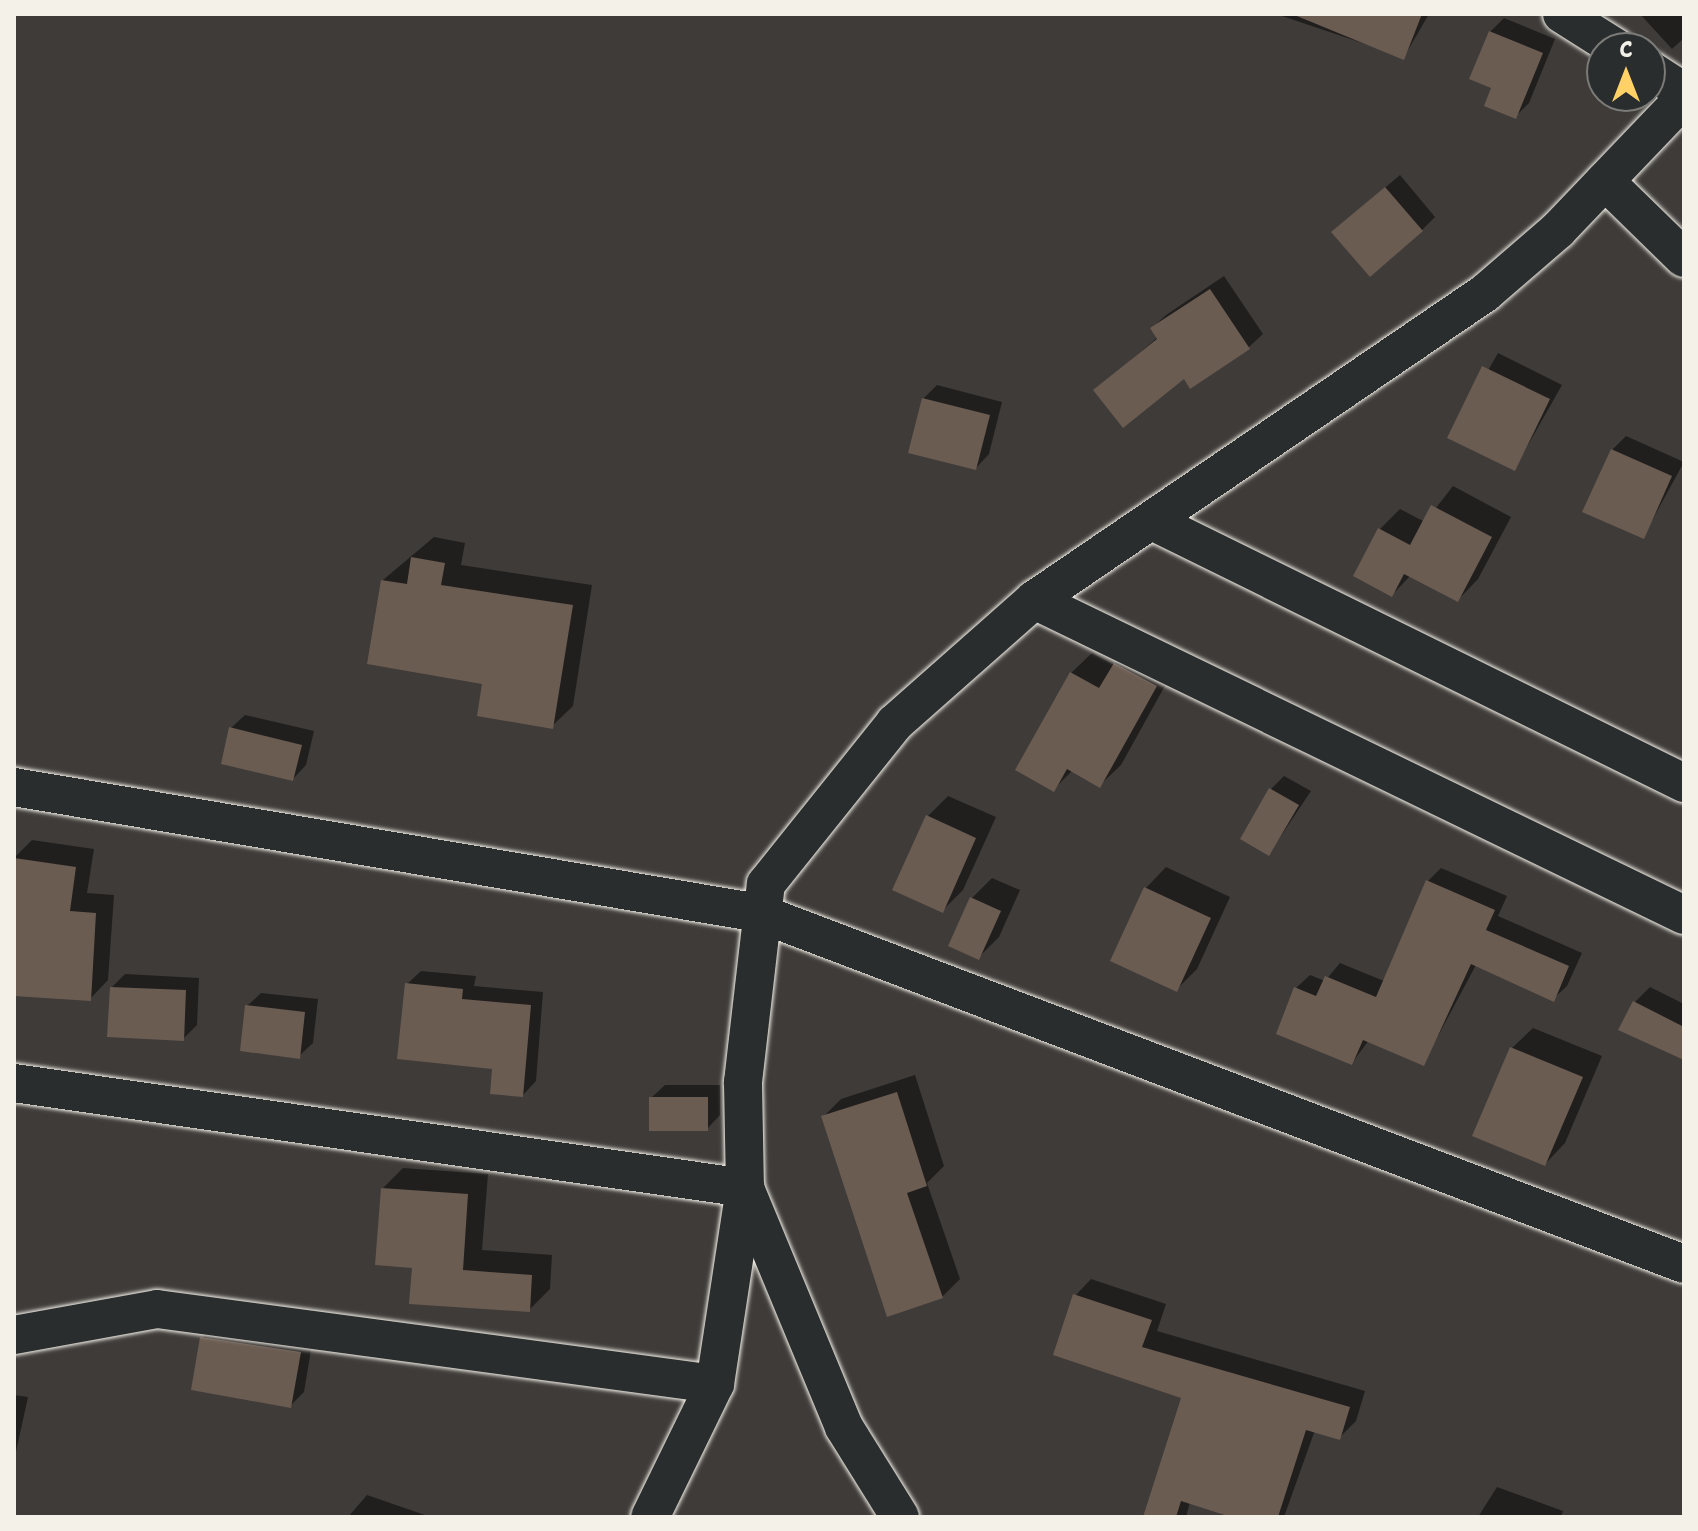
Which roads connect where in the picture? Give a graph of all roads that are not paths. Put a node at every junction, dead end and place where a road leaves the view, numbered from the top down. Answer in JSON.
{"nodes":[{"id":1,"x":1566,"y":15,"type":"edge"},
{"id":2,"x":1592,"y":32,"type":"edge"},
{"id":3,"x":1666,"y":80,"type":"edge"},
{"id":4,"x":1684,"y":92,"type":"edge"},
{"id":5,"x":1684,"y":98,"type":"edge"},
{"id":6,"x":1605,"y":181,"type":"junction"},
{"id":7,"x":1684,"y":258,"type":"edge"},
{"id":8,"x":1156,"y":523,"type":"junction"},
{"id":9,"x":1034,"y":600,"type":"junction"},
{"id":10,"x":1684,"y":783,"type":"edge"},
{"id":11,"x":14,"y":787,"type":"edge"},
{"id":12,"x":759,"y":913,"type":"junction"},
{"id":13,"x":1684,"y":915,"type":"edge"},
{"id":14,"x":14,"y":1083,"type":"edge"},
{"id":15,"x":745,"y":1188,"type":"junction"},
{"id":16,"x":1684,"y":1264,"type":"edge"},
{"id":17,"x":14,"y":1335,"type":"edge"},
{"id":18,"x":715,"y":1384,"type":"junction"},
{"id":19,"x":650,"y":1517,"type":"edge"},
{"id":20,"x":900,"y":1517,"type":"edge"}],
"edges":[{"from":1,"to":2,"type":"street"},
{"from":3,"to":4,"type":"street"},
{"from":5,"to":6,"type":"street"},
{"from":6,"to":7,"type":"street"},
{"from":6,"to":8,"type":"street"},
{"from":8,"to":9,"type":"street"},
{"from":8,"to":10,"type":"street"},
{"from":9,"to":12,"type":"street"},
{"from":9,"to":13,"type":"street"},
{"from":11,"to":12,"type":"street"},
{"from":12,"to":15,"type":"street"},
{"from":12,"to":16,"type":"street"},
{"from":14,"to":15,"type":"street"},
{"from":15,"to":18,"type":"street"},
{"from":15,"to":20,"type":"street"},
{"from":17,"to":18,"type":"street"},
{"from":18,"to":19,"type":"street"}]}
